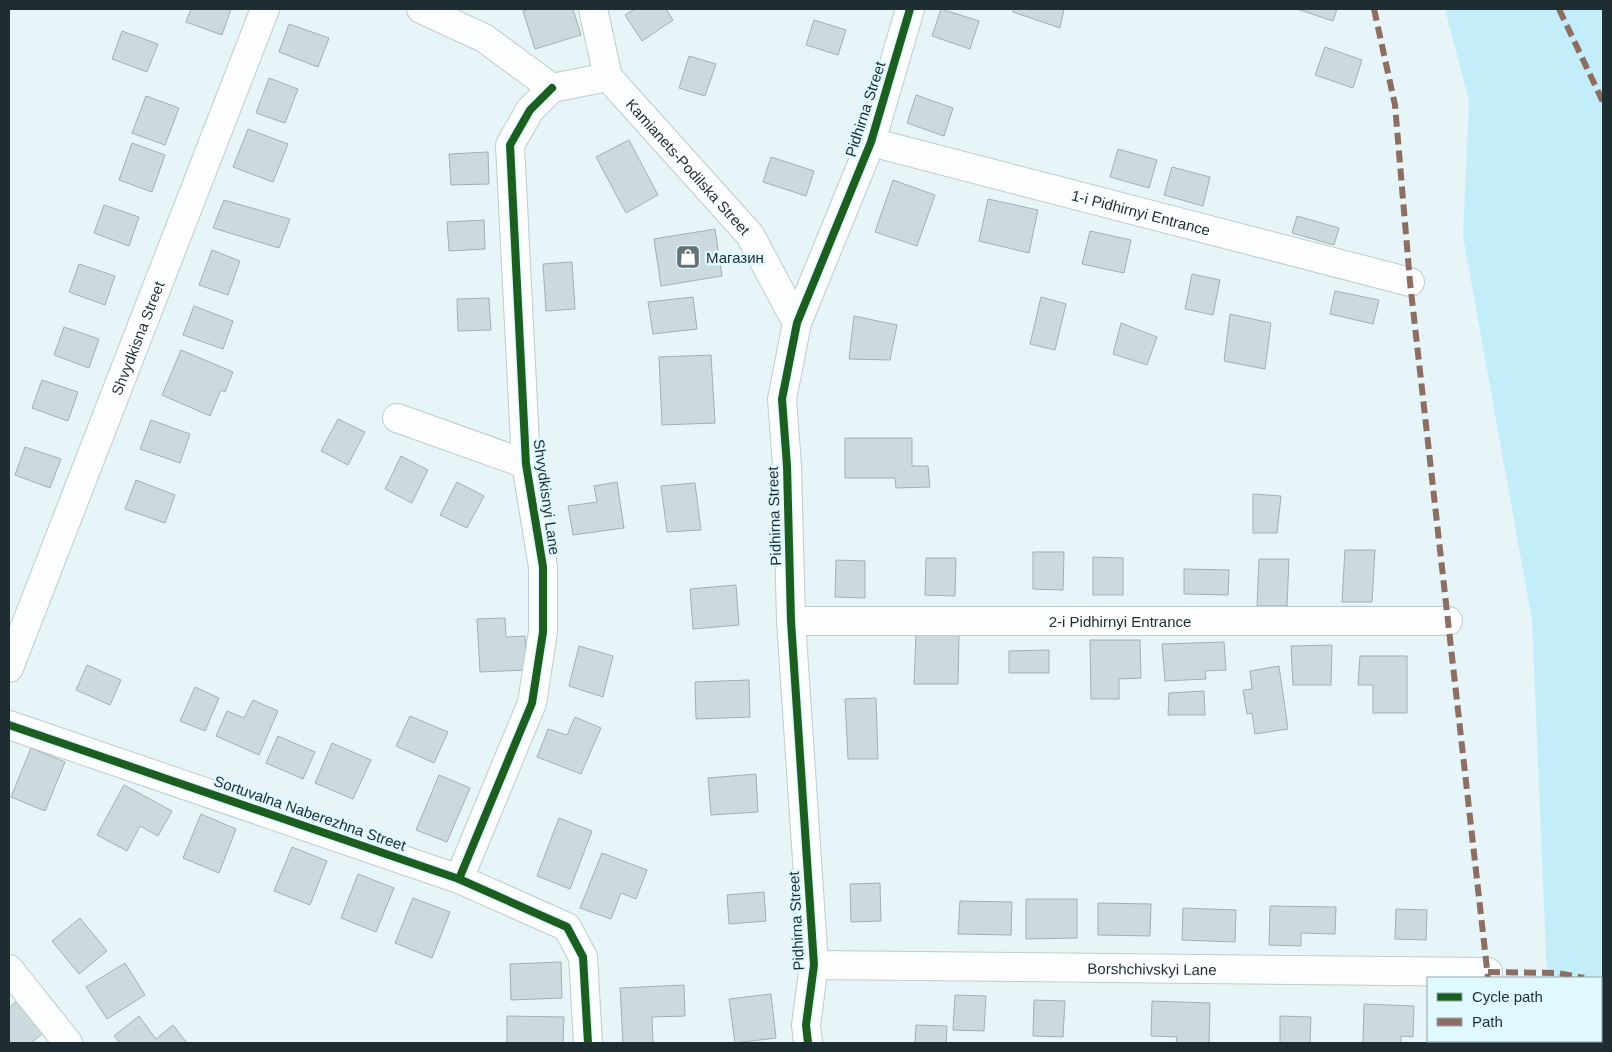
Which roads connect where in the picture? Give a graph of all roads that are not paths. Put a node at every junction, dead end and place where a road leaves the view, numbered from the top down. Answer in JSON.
{"nodes":[{"id":1,"x":265,"y":9,"type":"edge"},
{"id":2,"x":421,"y":9,"type":"edge"},
{"id":3,"x":593,"y":9,"type":"edge"},
{"id":4,"x":910,"y":9,"type":"edge"},
{"id":5,"x":608,"y":77,"type":"junction"},
{"id":6,"x":552,"y":88,"type":"junction"},
{"id":7,"x":871,"y":142,"type":"junction"},
{"id":8,"x":1410,"y":282,"type":"dead end"},
{"id":9,"x":797,"y":323,"type":"junction"},
{"id":10,"x":397,"y":418,"type":"dead end"},
{"id":11,"x":526,"y":464,"type":"junction"},
{"id":12,"x":791,"y":621,"type":"junction"},
{"id":13,"x":1448,"y":621,"type":"dead end"},
{"id":14,"x":9,"y":668,"type":"edge"},
{"id":15,"x":9,"y":725,"type":"edge"},
{"id":16,"x":460,"y":879,"type":"junction"},
{"id":17,"x":814,"y":965,"type":"junction"},
{"id":18,"x":9,"y":969,"type":"edge"},
{"id":19,"x":1488,"y":972,"type":"dead end"},
{"id":20,"x":68,"y":1043,"type":"edge"},
{"id":21,"x":588,"y":1043,"type":"edge"},
{"id":22,"x":808,"y":1043,"type":"edge"}],
"edges":[{"from":1,"to":14,"type":"street","name":"Shvydkisna Street"},
{"from":2,"to":6,"type":"street"},
{"from":3,"to":5,"type":"street","name":"Kamianets-Podilska Street"},
{"from":4,"to":7,"type":"street","name":"Pidhirna Street"},
{"from":5,"to":6,"type":"street"},
{"from":5,"to":9,"type":"street","name":"Kamianets-Podilska Street"},
{"from":6,"to":11,"type":"street","name":"Shvydkisnyi Lane"},
{"from":7,"to":8,"type":"street","name":"1-i Pidhirnyi Entrance"},
{"from":7,"to":9,"type":"street","name":"Pidhirna Street"},
{"from":9,"to":12,"type":"street","name":"Pidhirna Street"},
{"from":10,"to":11,"type":"street"},
{"from":11,"to":16,"type":"street","name":"Shvydkisnyi Lane"},
{"from":12,"to":13,"type":"street","name":"2-i Pidhirnyi Entrance"},
{"from":12,"to":17,"type":"street","name":"Pidhirna Street"},
{"from":15,"to":16,"type":"street","name":"Sortuvalna Naberezhna Street"},
{"from":16,"to":21,"type":"street","name":"Sortuvalna Naberezhna Street"},
{"from":17,"to":19,"type":"street","name":"Borshchivskyi Lane"},
{"from":17,"to":22,"type":"street","name":"Pidhirna Street"},
{"from":18,"to":20,"type":"street"}]}
